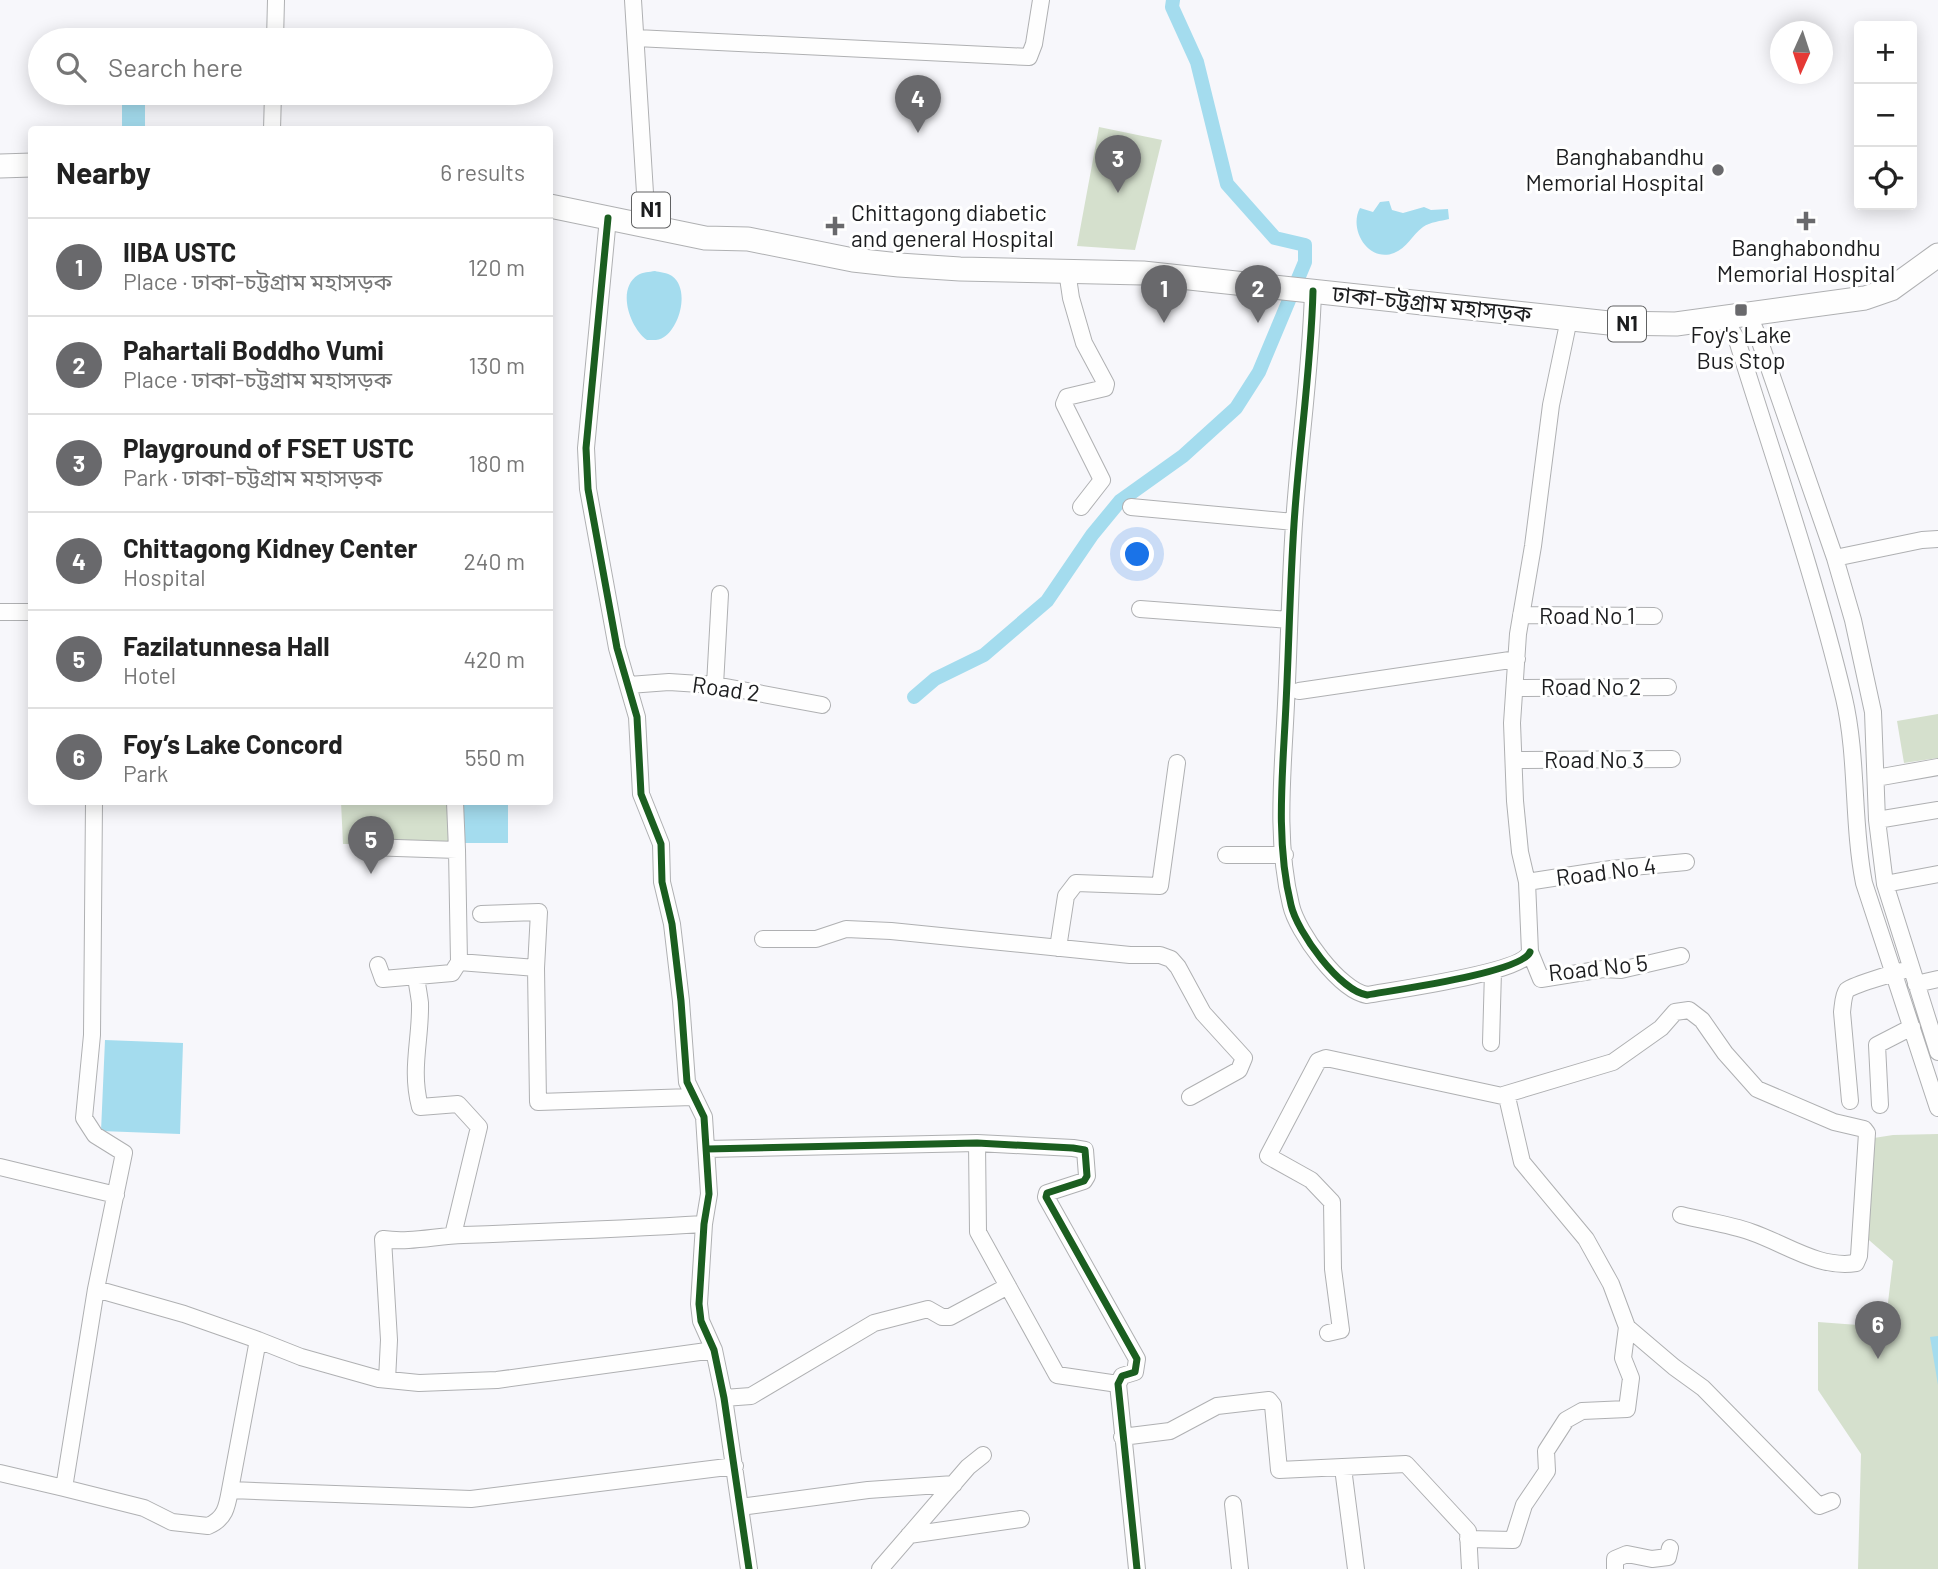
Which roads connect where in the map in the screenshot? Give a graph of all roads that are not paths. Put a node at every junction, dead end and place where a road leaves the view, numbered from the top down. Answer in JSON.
{"nodes":[{"id":1,"x":276,"y":0,"type":"edge"},
{"id":2,"x":633,"y":0,"type":"edge"},
{"id":3,"x":1041,"y":0,"type":"edge"},
{"id":4,"x":275,"y":28,"type":"edge"},
{"id":5,"x":636,"y":38,"type":"junction"},
{"id":6,"x":273,"y":105,"type":"edge"},
{"id":7,"x":272,"y":126,"type":"edge"},
{"id":8,"x":28,"y":165,"type":"edge"},
{"id":9,"x":0,"y":166,"type":"edge"},
{"id":10,"x":0,"y":181,"type":"edge"},
{"id":11,"x":28,"y":181,"type":"edge"},
{"id":12,"x":553,"y":194,"type":"edge"},
{"id":13,"x":553,"y":207,"type":"edge"},
{"id":14,"x":646,"y":209,"type":"junction"},
{"id":15,"x":608,"y":218,"type":"junction"},
{"id":16,"x":748,"y":239,"type":"junction"},
{"id":17,"x":1938,"y":255,"type":"edge"},
{"id":18,"x":1066,"y":271,"type":"junction"},
{"id":19,"x":1302,"y":290,"type":"junction"},
{"id":20,"x":1748,"y":313,"type":"junction"},
{"id":21,"x":1569,"y":319,"type":"junction"},
{"id":22,"x":1725,"y":319,"type":"junction"},
{"id":23,"x":1081,"y":507,"type":"dead end"},
{"id":24,"x":1131,"y":508,"type":"dead end"},
{"id":25,"x":1294,"y":522,"type":"junction"},
{"id":26,"x":1938,"y":539,"type":"edge"},
{"id":27,"x":1835,"y":558,"type":"junction"},
{"id":28,"x":720,"y":594,"type":"dead end"},
{"id":29,"x":1140,"y":609,"type":"dead end"},
{"id":30,"x":0,"y":612,"type":"edge"},
{"id":31,"x":28,"y":612,"type":"edge"},
{"id":32,"x":1521,"y":615,"type":"junction"},
{"id":33,"x":1654,"y":616,"type":"dead end"},
{"id":34,"x":1289,"y":620,"type":"junction"},
{"id":35,"x":1517,"y":659,"type":"junction"},
{"id":36,"x":629,"y":685,"type":"junction"},
{"id":37,"x":715,"y":685,"type":"junction"},
{"id":38,"x":1668,"y":687,"type":"dead end"},
{"id":39,"x":1515,"y":688,"type":"junction"},
{"id":40,"x":1299,"y":691,"type":"dead end"},
{"id":41,"x":822,"y":705,"type":"dead end"},
{"id":42,"x":1672,"y":759,"type":"dead end"},
{"id":43,"x":1515,"y":760,"type":"junction"},
{"id":44,"x":1177,"y":763,"type":"dead end"},
{"id":45,"x":1938,"y":767,"type":"edge"},
{"id":46,"x":1875,"y":778,"type":"junction"},
{"id":47,"x":94,"y":805,"type":"edge"},
{"id":48,"x":455,"y":805,"type":"edge"},
{"id":49,"x":1938,"y":810,"type":"edge"},
{"id":50,"x":1877,"y":820,"type":"junction"},
{"id":51,"x":367,"y":847,"type":"dead end"},
{"id":52,"x":457,"y":849,"type":"junction"},
{"id":53,"x":1226,"y":855,"type":"dead end"},
{"id":54,"x":1284,"y":855,"type":"junction"},
{"id":55,"x":1686,"y":862,"type":"dead end"},
{"id":56,"x":1938,"y":874,"type":"edge"},
{"id":57,"x":1527,"y":882,"type":"junction"},
{"id":58,"x":1885,"y":884,"type":"junction"},
{"id":59,"x":481,"y":914,"type":"dead end"},
{"id":60,"x":763,"y":939,"type":"dead end"},
{"id":61,"x":1058,"y":948,"type":"junction"},
{"id":62,"x":1531,"y":952,"type":"junction"},
{"id":63,"x":1681,"y":956,"type":"dead end"},
{"id":64,"x":459,"y":961,"type":"junction"},
{"id":65,"x":378,"y":965,"type":"dead end"},
{"id":66,"x":537,"y":968,"type":"junction"},
{"id":67,"x":1493,"y":971,"type":"junction"},
{"id":68,"x":1894,"y":974,"type":"junction"},
{"id":69,"x":416,"y":976,"type":"junction"},
{"id":70,"x":1913,"y":976,"type":"junction"},
{"id":71,"x":1938,"y":979,"type":"edge"},
{"id":72,"x":1912,"y":1027,"type":"junction"},
{"id":73,"x":1492,"y":1043,"type":"dead end"},
{"id":74,"x":1938,"y":1052,"type":"edge"},
{"id":75,"x":1503,"y":1095,"type":"junction"},
{"id":76,"x":692,"y":1097,"type":"junction"},
{"id":77,"x":1190,"y":1097,"type":"dead end"},
{"id":78,"x":1850,"y":1101,"type":"dead end"},
{"id":79,"x":1880,"y":1105,"type":"dead end"},
{"id":80,"x":1938,"y":1108,"type":"edge"},
{"id":81,"x":977,"y":1143,"type":"junction"},
{"id":82,"x":707,"y":1149,"type":"junction"},
{"id":83,"x":0,"y":1167,"type":"edge"},
{"id":84,"x":116,"y":1195,"type":"junction"},
{"id":85,"x":1681,"y":1215,"type":"dead end"},
{"id":86,"x":704,"y":1224,"type":"junction"},
{"id":87,"x":453,"y":1235,"type":"junction"},
{"id":88,"x":1008,"y":1286,"type":"junction"},
{"id":89,"x":96,"y":1289,"type":"junction"},
{"id":90,"x":1627,"y":1327,"type":"junction"},
{"id":91,"x":1328,"y":1333,"type":"dead end"},
{"id":92,"x":258,"y":1340,"type":"junction"},
{"id":93,"x":714,"y":1350,"type":"junction"},
{"id":94,"x":387,"y":1380,"type":"junction"},
{"id":95,"x":1118,"y":1384,"type":"junction"},
{"id":96,"x":724,"y":1398,"type":"junction"},
{"id":97,"x":1122,"y":1437,"type":"junction"},
{"id":98,"x":983,"y":1455,"type":"dead end"},
{"id":99,"x":735,"y":1466,"type":"junction"},
{"id":100,"x":1343,"y":1468,"type":"junction"},
{"id":101,"x":0,"y":1473,"type":"edge"},
{"id":102,"x":954,"y":1484,"type":"junction"},
{"id":103,"x":64,"y":1488,"type":"junction"},
{"id":104,"x":230,"y":1490,"type":"junction"},
{"id":105,"x":1832,"y":1501,"type":"dead end"},
{"id":106,"x":1233,"y":1504,"type":"dead end"},
{"id":107,"x":740,"y":1507,"type":"junction"},
{"id":108,"x":1021,"y":1519,"type":"dead end"},
{"id":109,"x":909,"y":1535,"type":"junction"},
{"id":110,"x":1468,"y":1539,"type":"junction"},
{"id":111,"x":1670,"y":1548,"type":"dead end"},
{"id":112,"x":749,"y":1569,"type":"edge"},
{"id":113,"x":880,"y":1569,"type":"edge"},
{"id":114,"x":1137,"y":1569,"type":"edge"},
{"id":115,"x":1240,"y":1569,"type":"edge"},
{"id":116,"x":1356,"y":1569,"type":"edge"},
{"id":117,"x":1471,"y":1569,"type":"edge"},
{"id":118,"x":1615,"y":1569,"type":"edge"}],
"edges":[{"from":1,"to":4,"type":"street"},
{"from":2,"to":5,"type":"street"},
{"from":3,"to":5,"type":"street"},
{"from":5,"to":14,"type":"street"},
{"from":6,"to":7,"type":"street"},
{"from":8,"to":9,"type":"highway"},
{"from":10,"to":11,"type":"highway"},
{"from":12,"to":14,"type":"highway","name":"ঢাকা-চট্টগ্রাম মহাসড়ক","number":"N1"},
{"from":13,"to":15,"type":"highway","name":"ঢাকা-চট্টগ্রাম মহাসড়ক","number":"N1"},
{"from":14,"to":16,"type":"highway","name":"ঢাকা-চট্টগ্রাম মহাসড়ক","number":"N1"},
{"from":15,"to":16,"type":"highway","name":"ঢাকা-চট্টগ্রাম মহাসড়ক","number":"N1"},
{"from":15,"to":36,"type":"street"},
{"from":16,"to":18,"type":"highway","name":"ঢাকা-চট্টগ্রাম মহাসড়ক","number":"N1"},
{"from":17,"to":20,"type":"highway","name":"ঢাকা-চট্টগ্রাম মহাসড়ক","number":"N1"},
{"from":18,"to":19,"type":"highway","name":"ঢাকা-চট্টগ্রাম মহাসড়ক","number":"N1"},
{"from":18,"to":23,"type":"street"},
{"from":19,"to":21,"type":"highway","name":"ঢাকা-চট্টগ্রাম মহাসড়ক","number":"N1"},
{"from":19,"to":25,"type":"street"},
{"from":20,"to":22,"type":"highway","name":"ঢাকা-চট্টগ্রাম মহাসড়ক","number":"N1"},
{"from":20,"to":27,"type":"street"},
{"from":21,"to":22,"type":"highway","name":"ঢাকা-চট্টগ্রাম মহাসড়ক","number":"N1"},
{"from":21,"to":32,"type":"street"},
{"from":22,"to":68,"type":"street"},
{"from":24,"to":25,"type":"street"},
{"from":25,"to":34,"type":"street"},
{"from":26,"to":27,"type":"street"},
{"from":27,"to":46,"type":"street"},
{"from":28,"to":37,"type":"street"},
{"from":29,"to":34,"type":"street"},
{"from":30,"to":31,"type":"street"},
{"from":32,"to":33,"type":"street","name":"Road No 1"},
{"from":32,"to":35,"type":"street"},
{"from":34,"to":54,"type":"street"},
{"from":35,"to":39,"type":"street"},
{"from":35,"to":40,"type":"street"},
{"from":36,"to":37,"type":"street","name":"Road 2"},
{"from":36,"to":76,"type":"street"},
{"from":37,"to":41,"type":"street","name":"Road 2"},
{"from":38,"to":39,"type":"street","name":"Road No 2"},
{"from":39,"to":43,"type":"street"},
{"from":42,"to":43,"type":"street","name":"Road No 3"},
{"from":43,"to":57,"type":"street"},
{"from":44,"to":61,"type":"street"},
{"from":45,"to":46,"type":"street"},
{"from":46,"to":50,"type":"street"},
{"from":47,"to":84,"type":"street"},
{"from":48,"to":52,"type":"street"},
{"from":49,"to":50,"type":"street"},
{"from":50,"to":58,"type":"street"},
{"from":51,"to":52,"type":"street"},
{"from":52,"to":64,"type":"street"},
{"from":53,"to":54,"type":"street"},
{"from":54,"to":67,"type":"street"},
{"from":55,"to":57,"type":"street","name":"Road No 4"},
{"from":56,"to":58,"type":"street"},
{"from":57,"to":62,"type":"street"},
{"from":58,"to":70,"type":"street"},
{"from":59,"to":66,"type":"street"},
{"from":60,"to":61,"type":"street"},
{"from":61,"to":77,"type":"street"},
{"from":62,"to":63,"type":"street","name":"Road No 5"},
{"from":62,"to":67,"type":"street"},
{"from":64,"to":66,"type":"street"},
{"from":64,"to":69,"type":"street"},
{"from":65,"to":69,"type":"street"},
{"from":66,"to":76,"type":"street"},
{"from":67,"to":73,"type":"street"},
{"from":68,"to":70,"type":"street"},
{"from":68,"to":72,"type":"street"},
{"from":68,"to":78,"type":"street"},
{"from":69,"to":87,"type":"street"},
{"from":70,"to":71,"type":"street"},
{"from":70,"to":74,"type":"street"},
{"from":72,"to":79,"type":"street"},
{"from":72,"to":80,"type":"street"},
{"from":75,"to":85,"type":"street"},
{"from":75,"to":90,"type":"street"},
{"from":75,"to":91,"type":"street"},
{"from":76,"to":82,"type":"street"},
{"from":81,"to":82,"type":"street"},
{"from":81,"to":88,"type":"street"},
{"from":81,"to":95,"type":"street"},
{"from":82,"to":86,"type":"street"},
{"from":83,"to":84,"type":"street"},
{"from":84,"to":89,"type":"street"},
{"from":86,"to":87,"type":"street"},
{"from":86,"to":93,"type":"street"},
{"from":87,"to":94,"type":"street"},
{"from":88,"to":95,"type":"street"},
{"from":88,"to":96,"type":"street"},
{"from":89,"to":92,"type":"street"},
{"from":89,"to":103,"type":"street"},
{"from":90,"to":105,"type":"street"},
{"from":90,"to":110,"type":"street"},
{"from":92,"to":94,"type":"street"},
{"from":92,"to":104,"type":"street"},
{"from":93,"to":94,"type":"street"},
{"from":93,"to":96,"type":"street"},
{"from":95,"to":97,"type":"street"},
{"from":96,"to":99,"type":"street"},
{"from":97,"to":100,"type":"street"},
{"from":97,"to":114,"type":"street"},
{"from":98,"to":102,"type":"street"},
{"from":99,"to":104,"type":"street"},
{"from":99,"to":107,"type":"street"},
{"from":100,"to":110,"type":"street"},
{"from":100,"to":116,"type":"street"},
{"from":101,"to":103,"type":"street"},
{"from":102,"to":107,"type":"street"},
{"from":102,"to":109,"type":"street"},
{"from":103,"to":104,"type":"street"},
{"from":106,"to":115,"type":"street"},
{"from":107,"to":112,"type":"street"},
{"from":108,"to":109,"type":"street"},
{"from":109,"to":113,"type":"street"},
{"from":110,"to":117,"type":"street"},
{"from":111,"to":118,"type":"street"}]}
